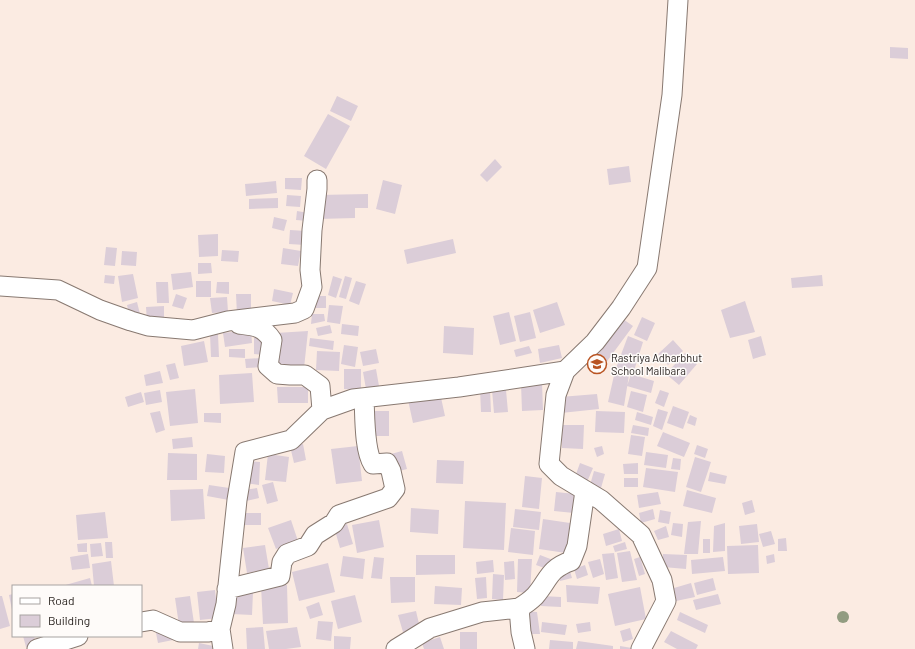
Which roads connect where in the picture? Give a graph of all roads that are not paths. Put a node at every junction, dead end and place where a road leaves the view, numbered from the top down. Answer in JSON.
{"nodes":[{"id":1,"x":678,"y":0,"type":"edge"},
{"id":2,"x":317,"y":180,"type":"dead end"},
{"id":3,"x":0,"y":286,"type":"edge"},
{"id":4,"x":228,"y":321,"type":"junction"},
{"id":5,"x":565,"y":371,"type":"junction"},
{"id":6,"x":364,"y":398,"type":"junction"},
{"id":7,"x":322,"y":410,"type":"junction"},
{"id":8,"x":585,"y":490,"type":"junction"},
{"id":9,"x":227,"y":589,"type":"junction"},
{"id":10,"x":519,"y":608,"type":"junction"},
{"id":11,"x":142,"y":622,"type":"edge"},
{"id":12,"x":220,"y":629,"type":"junction"},
{"id":13,"x":75,"y":637,"type":"edge"},
{"id":14,"x":38,"y":649,"type":"edge"},
{"id":15,"x":224,"y":649,"type":"edge"},
{"id":16,"x":396,"y":649,"type":"edge"},
{"id":17,"x":525,"y":649,"type":"edge"},
{"id":18,"x":641,"y":649,"type":"edge"}],
"edges":[{"from":1,"to":5,"type":"street"},
{"from":2,"to":4,"type":"street"},
{"from":3,"to":4,"type":"street"},
{"from":4,"to":7,"type":"street"},
{"from":5,"to":6,"type":"street"},
{"from":5,"to":8,"type":"street"},
{"from":6,"to":7,"type":"street"},
{"from":6,"to":9,"type":"street"},
{"from":7,"to":9,"type":"street"},
{"from":8,"to":10,"type":"street"},
{"from":8,"to":18,"type":"street"},
{"from":9,"to":12,"type":"street"},
{"from":10,"to":16,"type":"street"},
{"from":10,"to":17,"type":"street"},
{"from":11,"to":12,"type":"street"},
{"from":12,"to":15,"type":"street"},
{"from":13,"to":14,"type":"street"}]}
